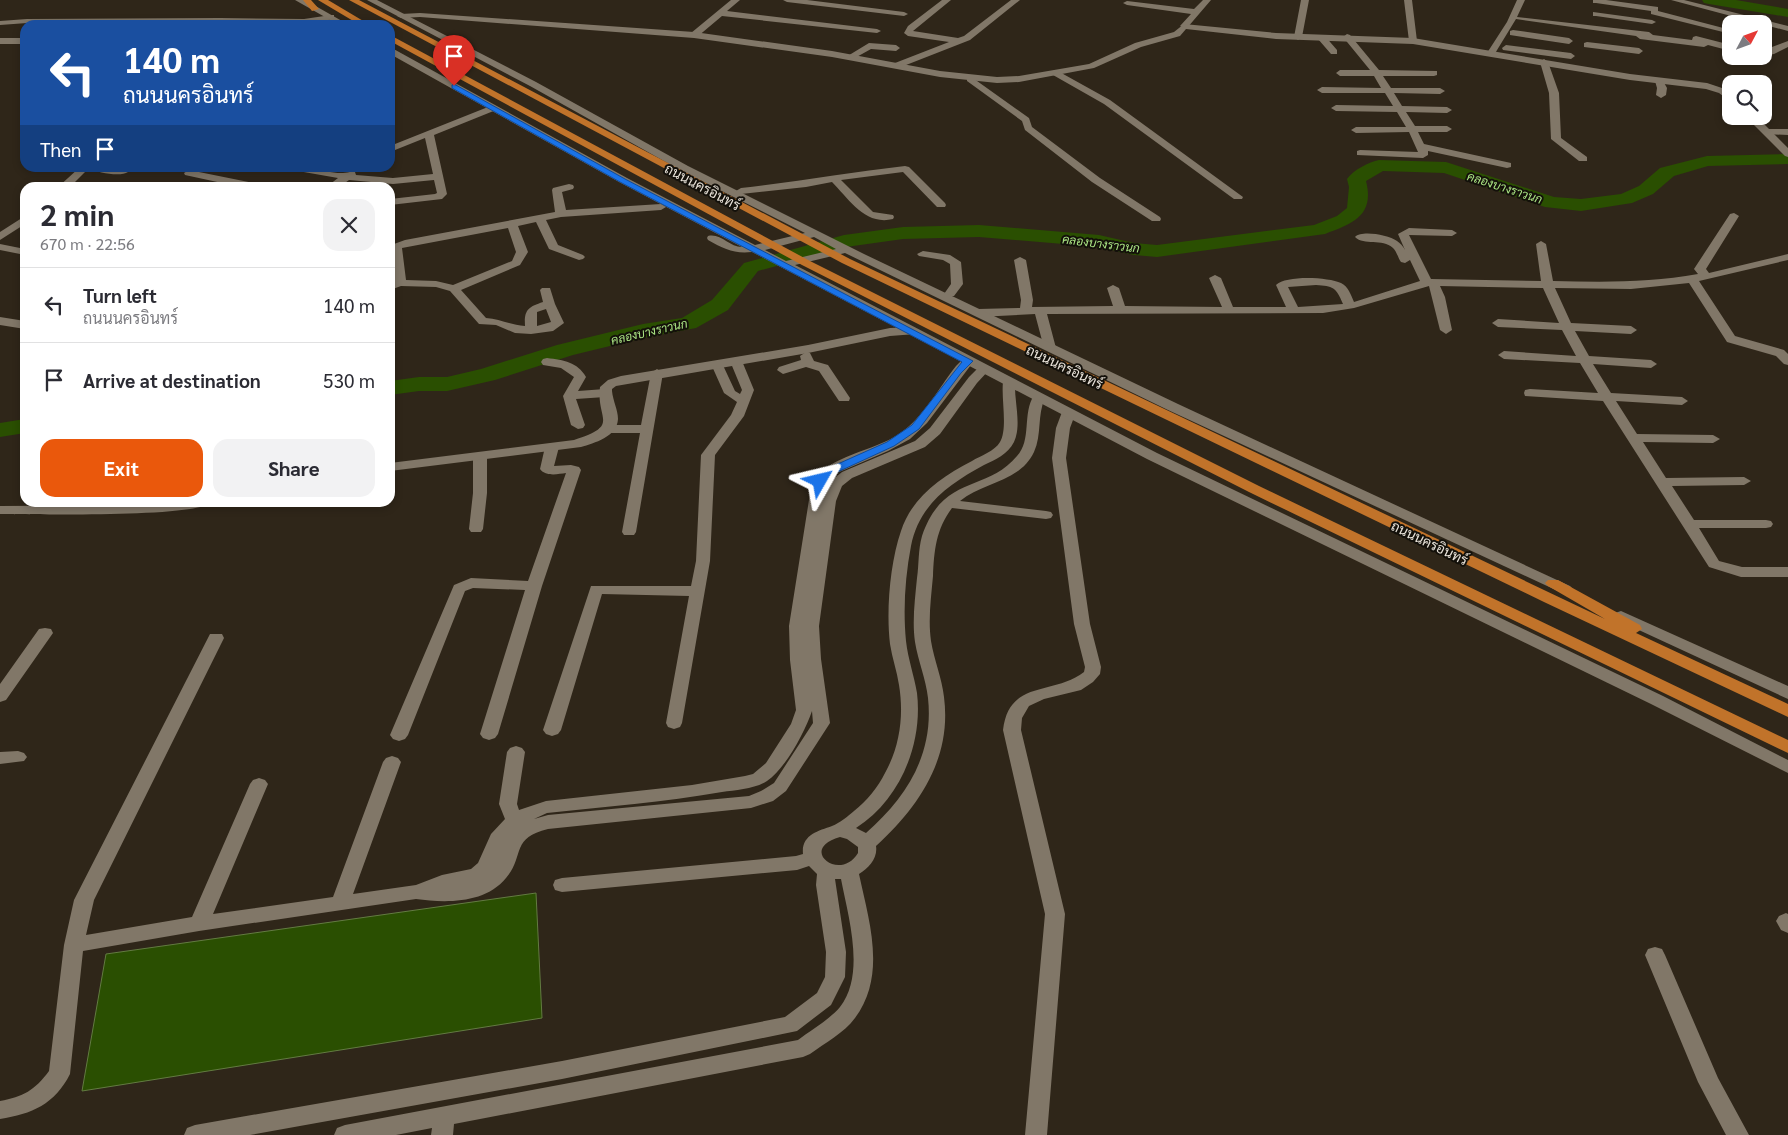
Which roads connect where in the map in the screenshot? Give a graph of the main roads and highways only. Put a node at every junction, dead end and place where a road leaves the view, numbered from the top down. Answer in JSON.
{"nodes":[{"id":1,"x":307,"y":0,"type":"edge"},
{"id":2,"x":322,"y":0,"type":"edge"},
{"id":3,"x":353,"y":0,"type":"edge"},
{"id":4,"x":314,"y":8,"type":"road end"},
{"id":5,"x":357,"y":20,"type":"edge"},
{"id":6,"x":391,"y":20,"type":"edge"},
{"id":7,"x":395,"y":22,"type":"edge"},
{"id":8,"x":395,"y":41,"type":"edge"},
{"id":9,"x":1553,"y":583,"type":"road end"},
{"id":10,"x":1742,"y":690,"type":"junction"},
{"id":11,"x":1788,"y":711,"type":"edge"},
{"id":12,"x":1788,"y":747,"type":"edge"}],
"edges":[{"from":1,"to":4,"type":"main road"},
{"from":2,"to":5,"type":"main road"},
{"from":3,"to":6,"type":"main road","name":"ถนนนครอินทร์"},
{"from":7,"to":10,"type":"main road","name":"ถนนนครอินทร์"},
{"from":8,"to":12,"type":"main road","name":"ถนนนครอินทร์"},
{"from":9,"to":10,"type":"main road"},
{"from":10,"to":11,"type":"main road","name":"ถนนนครอินทร์"}]}
